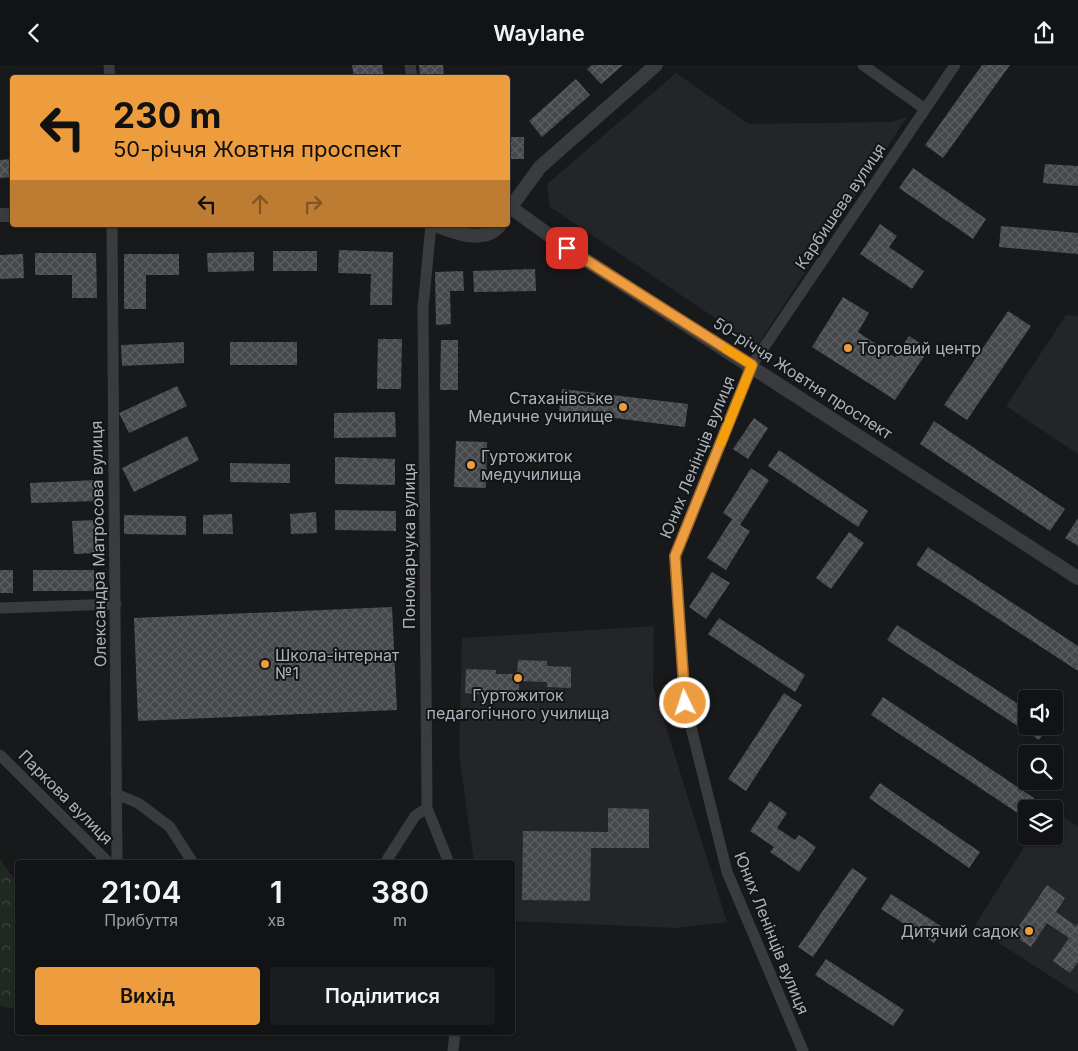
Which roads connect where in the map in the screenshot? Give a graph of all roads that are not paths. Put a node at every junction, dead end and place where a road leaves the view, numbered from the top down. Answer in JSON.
{"nodes":[{"id":1,"x":656,"y":65,"type":"edge"},
{"id":2,"x":863,"y":65,"type":"edge"},
{"id":3,"x":954,"y":65,"type":"edge"},
{"id":4,"x":925,"y":109,"type":"junction"},
{"id":5,"x":510,"y":204,"type":"edge"},
{"id":6,"x":510,"y":208,"type":"edge"},
{"id":7,"x":112,"y":227,"type":"edge"},
{"id":8,"x":431,"y":227,"type":"edge"},
{"id":9,"x":440,"y":227,"type":"edge"},
{"id":10,"x":496,"y":227,"type":"edge"},
{"id":11,"x":752,"y":365,"type":"junction"},
{"id":12,"x":1078,"y":578,"type":"edge"},
{"id":13,"x":116,"y":604,"type":"junction"},
{"id":14,"x":0,"y":608,"type":"edge"},
{"id":15,"x":0,"y":755,"type":"edge"},
{"id":16,"x":116,"y":794,"type":"junction"},
{"id":17,"x":427,"y":808,"type":"junction"},
{"id":18,"x":107,"y":860,"type":"edge"},
{"id":19,"x":117,"y":860,"type":"edge"},
{"id":20,"x":191,"y":860,"type":"edge"},
{"id":21,"x":387,"y":860,"type":"edge"},
{"id":22,"x":448,"y":860,"type":"edge"},
{"id":23,"x":454,"y":1035,"type":"edge"},
{"id":24,"x":453,"y":1051,"type":"edge"},
{"id":25,"x":803,"y":1051,"type":"edge"}],
"edges":[{"from":1,"to":5,"type":"street"},
{"from":2,"to":4,"type":"street"},
{"from":3,"to":4,"type":"street","name":"Карбишева вулиця"},
{"from":4,"to":11,"type":"street","name":"Карбишева вулиця"},
{"from":6,"to":11,"type":"street","name":"50-річчя Жовтня проспект"},
{"from":7,"to":13,"type":"street","name":"Олександра Матросова вулиця"},
{"from":8,"to":17,"type":"street","name":"Пономарчука вулиця"},
{"from":9,"to":10,"type":"street"},
{"from":11,"to":12,"type":"street","name":"50-річчя Жовтня проспект"},
{"from":11,"to":25,"type":"street","name":"Юних Ленінців вулиця"},
{"from":13,"to":14,"type":"street"},
{"from":13,"to":16,"type":"street","name":"Олександра Матросова вулиця"},
{"from":15,"to":18,"type":"street","name":"Паркова вулиця"},
{"from":16,"to":19,"type":"street","name":"Олександра Матросова вулиця"},
{"from":16,"to":20,"type":"street"},
{"from":17,"to":21,"type":"street"},
{"from":17,"to":22,"type":"street","name":"Пономарчука вулиця"},
{"from":23,"to":24,"type":"street"}]}
